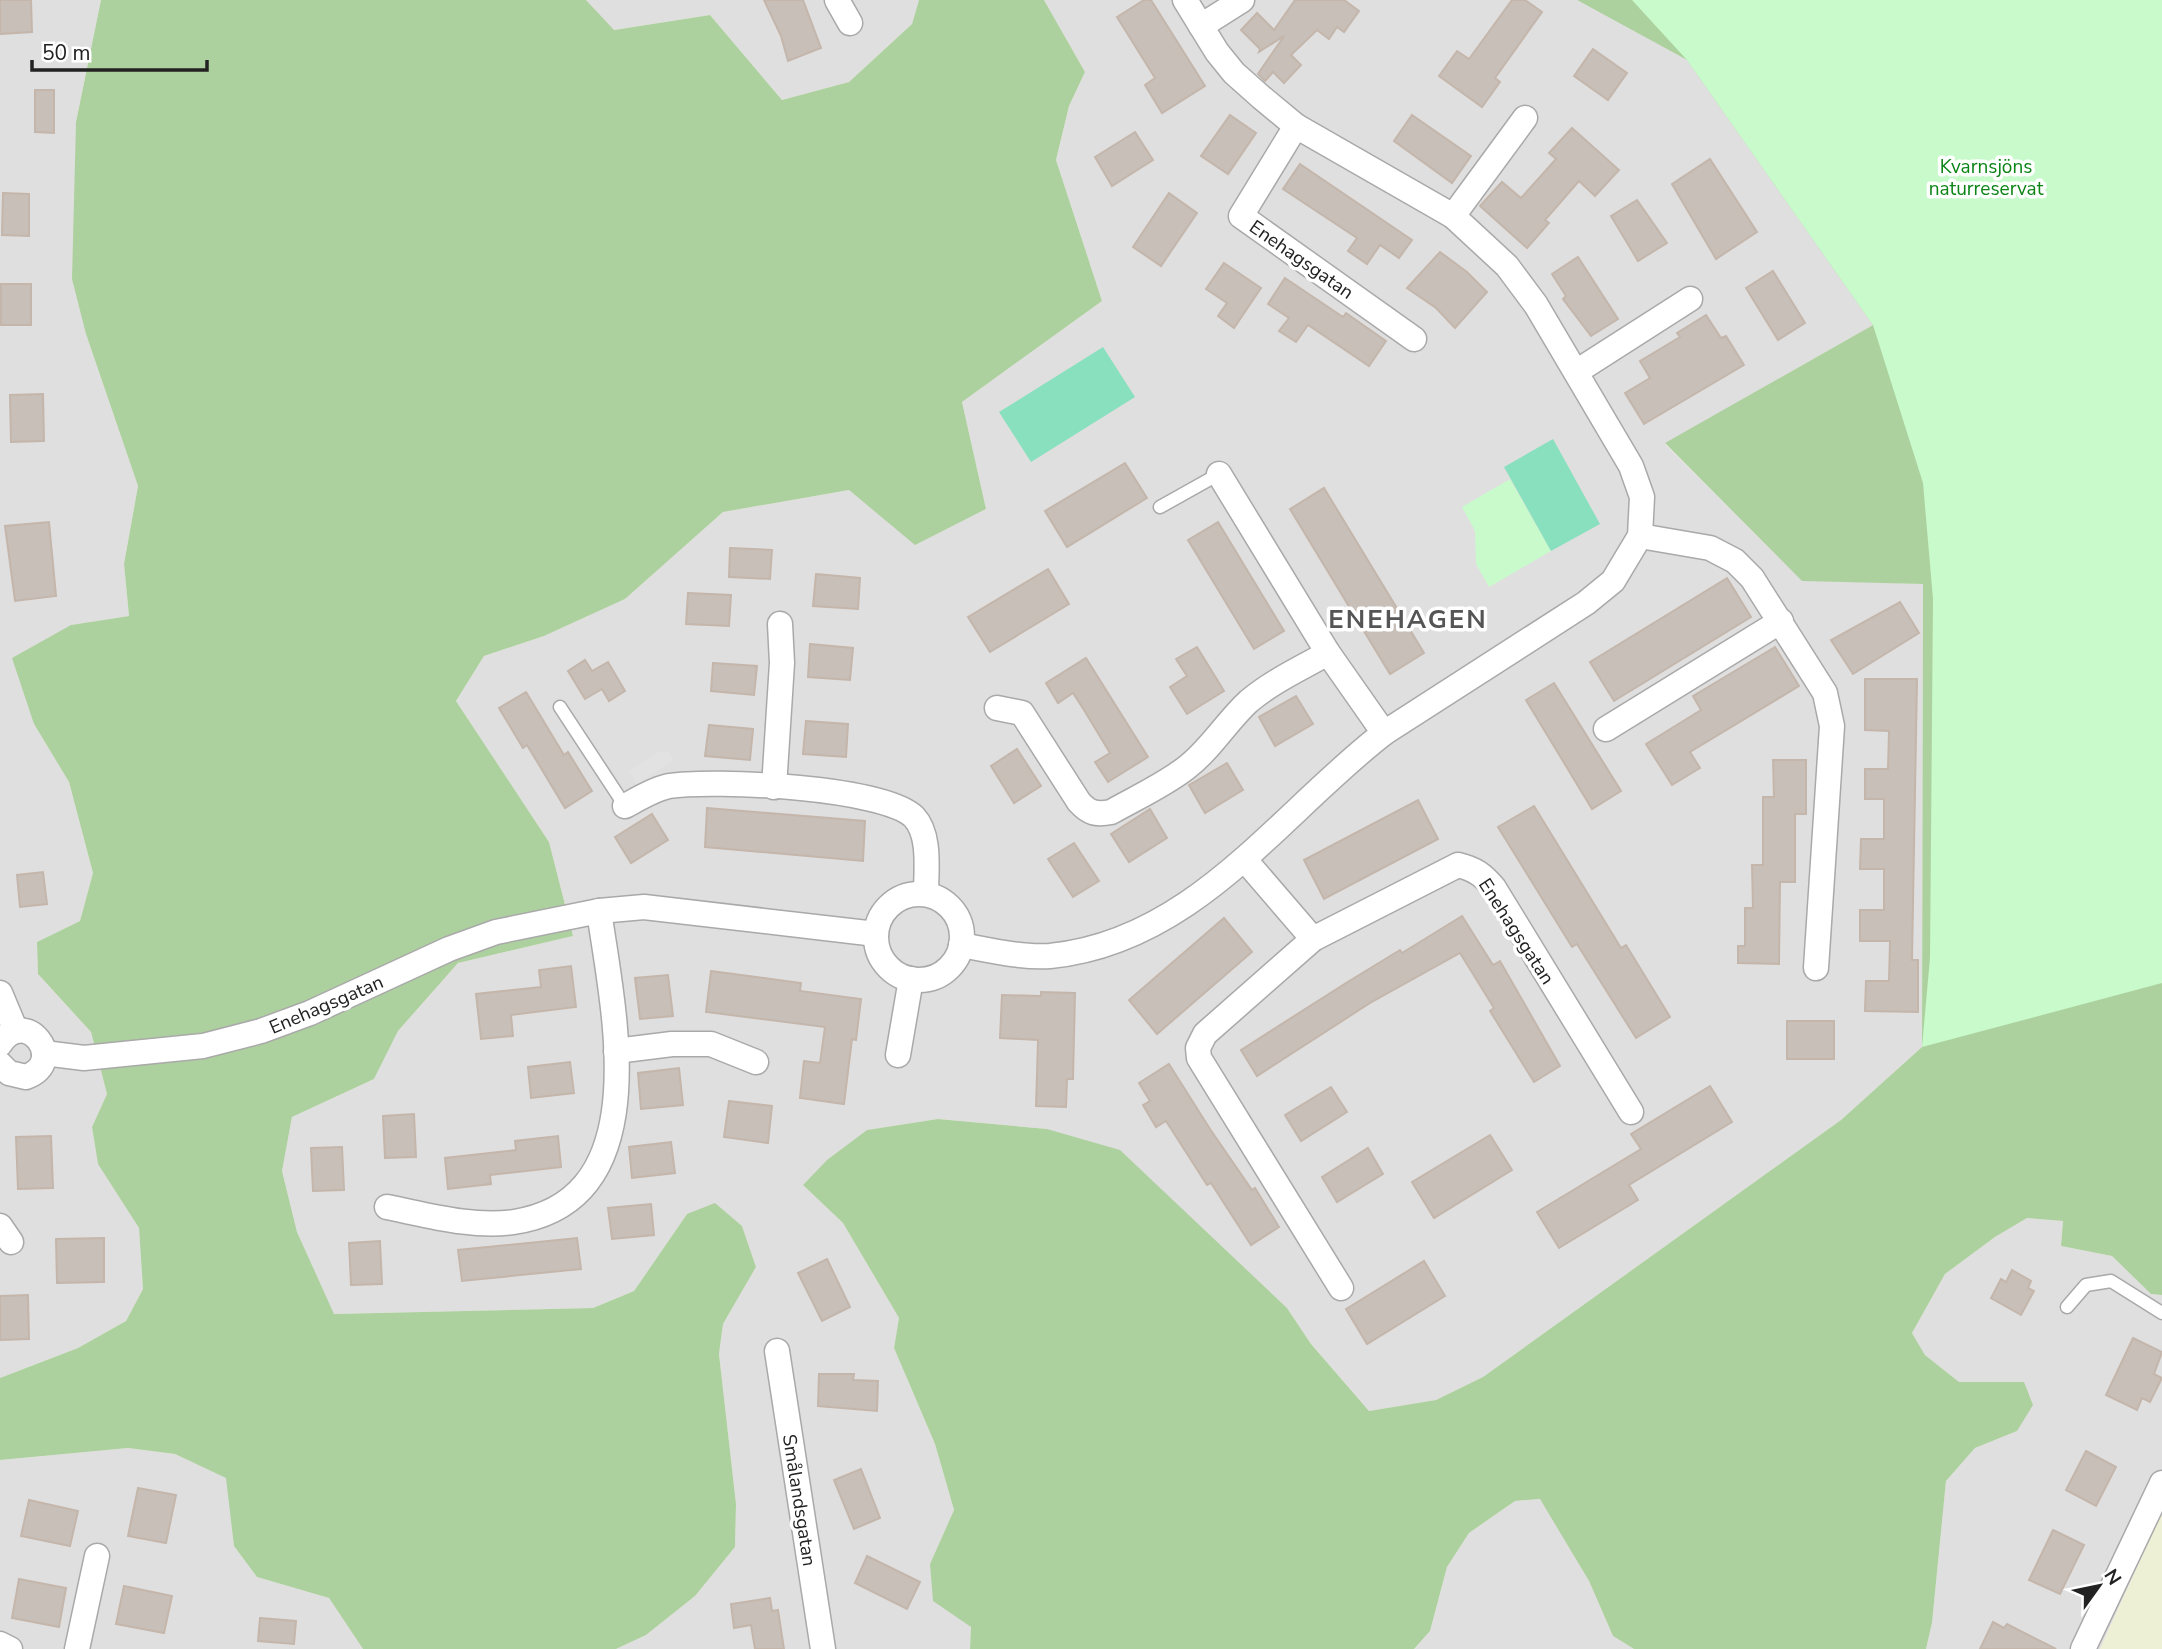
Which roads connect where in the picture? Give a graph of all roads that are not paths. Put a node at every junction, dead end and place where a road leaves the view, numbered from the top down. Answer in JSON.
{"nodes":[{"id":1,"x":836,"y":0,"type":"edge"},
{"id":2,"x":1185,"y":0,"type":"edge"},
{"id":3,"x":1242,"y":0,"type":"edge"},
{"id":4,"x":850,"y":23,"type":"dead end"},
{"id":5,"x":1201,"y":26,"type":"junction"},
{"id":6,"x":1525,"y":118,"type":"dead end"},
{"id":7,"x":1296,"y":126,"type":"junction"},
{"id":8,"x":1453,"y":216,"type":"junction"},
{"id":9,"x":1690,"y":299,"type":"dead end"},
{"id":10,"x":1414,"y":339,"type":"dead end"},
{"id":11,"x":1576,"y":372,"type":"junction"},
{"id":12,"x":1219,"y":474,"type":"joint"},
{"id":13,"x":1160,"y":507,"type":"dead end"},
{"id":14,"x":1640,"y":536,"type":"junction"},
{"id":15,"x":1781,"y":621,"type":"junction"},
{"id":16,"x":780,"y":624,"type":"dead end"},
{"id":17,"x":1328,"y":653,"type":"junction"},
{"id":18,"x":560,"y":707,"type":"dead end"},
{"id":19,"x":997,"y":708,"type":"dead end"},
{"id":20,"x":1606,"y":729,"type":"dead end"},
{"id":21,"x":1384,"y":733,"type":"junction"},
{"id":22,"x":774,"y":787,"type":"junction"},
{"id":23,"x":625,"y":806,"type":"joint"},
{"id":24,"x":1245,"y":860,"type":"junction"},
{"id":25,"x":926,"y":894,"type":"junction"},
{"id":26,"x":599,"y":911,"type":"junction"},
{"id":27,"x":876,"y":934,"type":"junction"},
{"id":28,"x":1313,"y":939,"type":"junction"},
{"id":29,"x":961,"y":945,"type":"junction"},
{"id":30,"x":1816,"y":968,"type":"dead end"},
{"id":31,"x":911,"y":979,"type":"junction"},
{"id":32,"x":0,"y":993,"type":"edge"},
{"id":33,"x":8,"y":1038,"type":"edge"},
{"id":34,"x":616,"y":1051,"type":"junction"},
{"id":35,"x":44,"y":1054,"type":"junction"},
{"id":36,"x":898,"y":1055,"type":"dead end"},
{"id":37,"x":755,"y":1062,"type":"dead end"},
{"id":38,"x":2,"y":1070,"type":"edge"},
{"id":39,"x":1631,"y":1112,"type":"dead end"},
{"id":40,"x":387,"y":1207,"type":"dead end"},
{"id":41,"x":1341,"y":1287,"type":"dead end"},
{"id":42,"x":2067,"y":1307,"type":"dead end"},
{"id":43,"x":2162,"y":1313,"type":"edge"},
{"id":44,"x":777,"y":1351,"type":"dead end"},
{"id":45,"x":2162,"y":1483,"type":"edge"},
{"id":46,"x":97,"y":1556,"type":"dead end"},
{"id":47,"x":0,"y":1644,"type":"edge"},
{"id":48,"x":10,"y":1649,"type":"edge"},
{"id":49,"x":76,"y":1649,"type":"edge"},
{"id":50,"x":823,"y":1649,"type":"edge"},
{"id":51,"x":2083,"y":1649,"type":"edge"}],
"edges":[{"from":1,"to":4,"type":"street"},
{"from":2,"to":5,"type":"street"},
{"from":3,"to":5,"type":"street"},
{"from":5,"to":7,"type":"street"},
{"from":6,"to":8,"type":"street"},
{"from":7,"to":8,"type":"street"},
{"from":7,"to":10,"type":"street","name":"Enehagsgatan"},
{"from":8,"to":11,"type":"street"},
{"from":9,"to":11,"type":"street"},
{"from":11,"to":14,"type":"street"},
{"from":12,"to":13,"type":"lane"},
{"from":12,"to":17,"type":"street"},
{"from":14,"to":15,"type":"street"},
{"from":14,"to":21,"type":"street"},
{"from":15,"to":20,"type":"street"},
{"from":15,"to":30,"type":"street"},
{"from":16,"to":22,"type":"street"},
{"from":17,"to":19,"type":"street"},
{"from":17,"to":21,"type":"street"},
{"from":18,"to":23,"type":"lane"},
{"from":21,"to":24,"type":"street"},
{"from":22,"to":23,"type":"street"},
{"from":22,"to":25,"type":"street"},
{"from":24,"to":28,"type":"street"},
{"from":24,"to":29,"type":"street"},
{"from":25,"to":27,"type":"street"},
{"from":25,"to":29,"type":"street"},
{"from":26,"to":27,"type":"street","name":"Enehagsgatan"},
{"from":26,"to":34,"type":"street"},
{"from":26,"to":35,"type":"street","name":"Enehagsgatan"},
{"from":27,"to":31,"type":"street"},
{"from":28,"to":39,"type":"street","name":"Enehagsgatan"},
{"from":28,"to":41,"type":"street","name":"Enehagsgatan"},
{"from":29,"to":31,"type":"street"},
{"from":31,"to":36,"type":"street"},
{"from":32,"to":33,"type":"street"},
{"from":33,"to":35,"type":"street"},
{"from":34,"to":37,"type":"street"},
{"from":34,"to":40,"type":"street"},
{"from":35,"to":38,"type":"street"},
{"from":42,"to":43,"type":"lane"},
{"from":44,"to":50,"type":"street","name":"Smålandsgatan"},
{"from":45,"to":51,"type":"street"},
{"from":46,"to":49,"type":"street"},
{"from":47,"to":48,"type":"street"}]}
